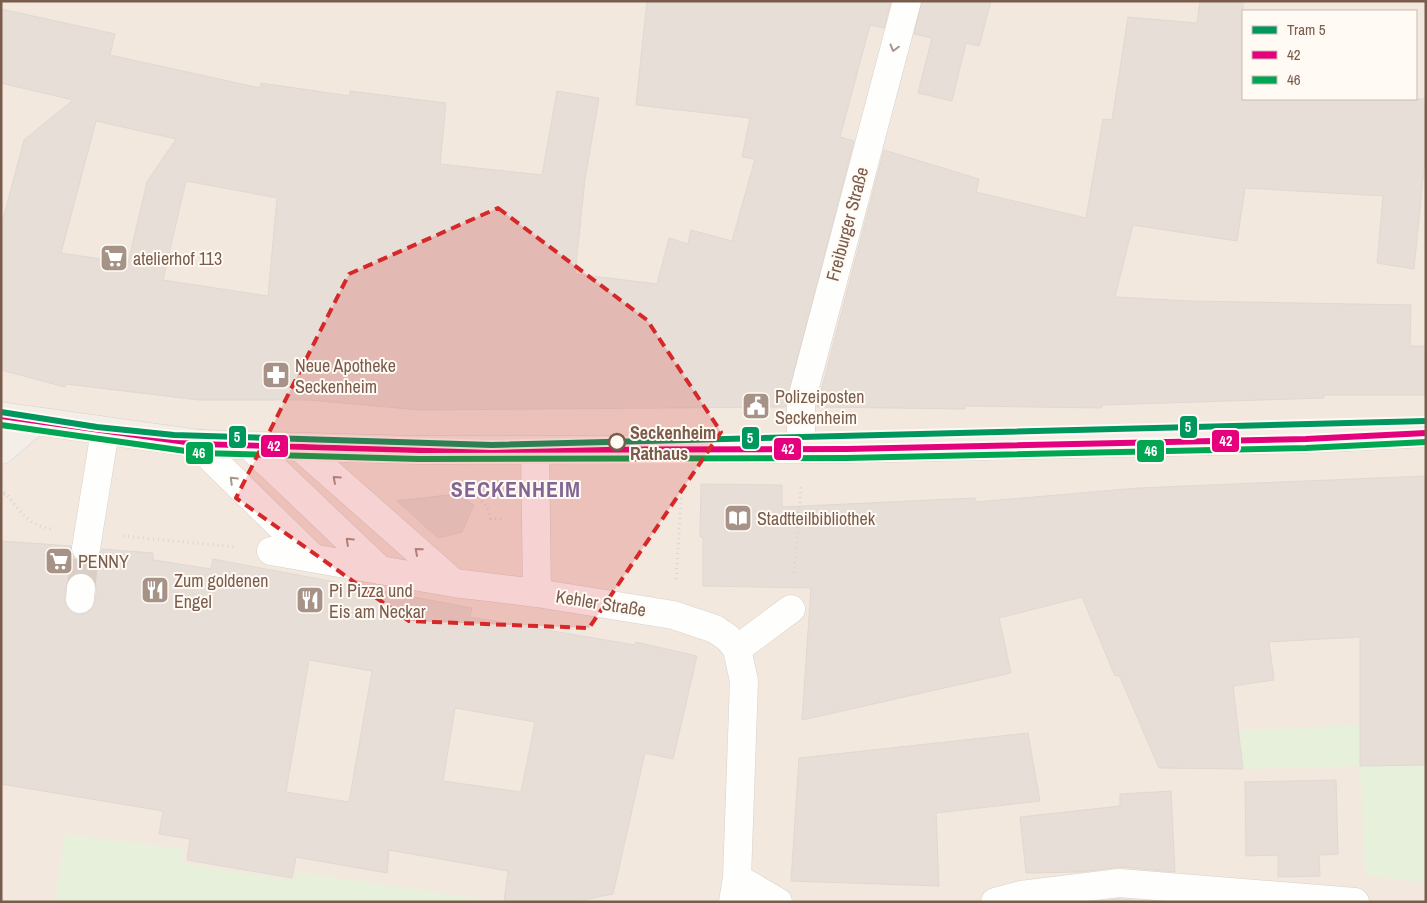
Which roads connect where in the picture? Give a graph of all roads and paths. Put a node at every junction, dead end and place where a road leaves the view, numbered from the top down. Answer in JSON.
{"nodes":[{"id":1,"x":907,"y":1,"type":"edge"},
{"id":2,"x":1,"y":416,"type":"edge"},
{"id":3,"x":34,"y":422,"type":"junction"},
{"id":4,"x":105,"y":431,"type":"junction"},
{"id":5,"x":1426,"y":433,"type":"edge"},
{"id":6,"x":200,"y":444,"type":"junction"},
{"id":7,"x":250,"y":446,"type":"junction"},
{"id":8,"x":301,"y":448,"type":"junction"},
{"id":9,"x":800,"y":449,"type":"junction"},
{"id":10,"x":1,"y":450,"type":"edge"},
{"id":11,"x":535,"y":450,"type":"junction"},
{"id":12,"x":686,"y":450,"type":"junction"},
{"id":13,"x":1,"y":488,"type":"edge"},
{"id":14,"x":6,"y":493,"type":"junction"},
{"id":15,"x":1,"y":499,"type":"edge"},
{"id":16,"x":148,"y":538,"type":"dead end"},
{"id":17,"x":87,"y":540,"type":"joint"},
{"id":18,"x":271,"y":551,"type":"joint"},
{"id":19,"x":311,"y":556,"type":"junction"},
{"id":20,"x":380,"y":570,"type":"junction"},
{"id":21,"x":454,"y":584,"type":"junction"},
{"id":22,"x":537,"y":593,"type":"junction"},
{"id":23,"x":791,"y":609,"type":"joint"},
{"id":24,"x":673,"y":615,"type":"junction"},
{"id":25,"x":737,"y":650,"type":"junction"},
{"id":26,"x":735,"y":890,"type":"edge"},
{"id":27,"x":778,"y":902,"type":"edge"},
{"id":28,"x":995,"y":902,"type":"edge"},
{"id":29,"x":1355,"y":902,"type":"edge"}],
"edges":[{"from":1,"to":9,"type":"street","name":"Freiburger Straße","one_way":true},
{"from":2,"to":3,"type":"main road"},
{"from":3,"to":4,"type":"main road"},
{"from":3,"to":10,"type":"main road"},
{"from":4,"to":6,"type":"main road"},
{"from":4,"to":17,"type":"street"},
{"from":5,"to":9,"type":"main road"},
{"from":6,"to":7,"type":"main road"},
{"from":19,"to":6,"type":"street","one_way":true},
{"from":7,"to":8,"type":"main road"},
{"from":20,"to":7,"type":"street","one_way":true},
{"from":8,"to":11,"type":"main road"},
{"from":21,"to":8,"type":"street","one_way":true},
{"from":9,"to":12,"type":"main road"},
{"from":9,"to":23,"type":"path"},
{"from":11,"to":12,"type":"main road"},
{"from":11,"to":22,"type":"street","name":"Kehler Straße"},
{"from":12,"to":24,"type":"path"},
{"from":13,"to":14,"type":"path"},
{"from":14,"to":15,"type":"path"},
{"from":14,"to":17,"type":"path"},
{"from":16,"to":18,"type":"path"},
{"from":18,"to":19,"type":"street"},
{"from":19,"to":20,"type":"street"},
{"from":20,"to":21,"type":"street"},
{"from":21,"to":22,"type":"street"},
{"from":22,"to":24,"type":"street","name":"Kehler Straße"},
{"from":23,"to":25,"type":"street"},
{"from":24,"to":25,"type":"street","name":"Kehler Straße"},
{"from":25,"to":26,"type":"street"},
{"from":26,"to":27,"type":"street"},
{"from":28,"to":29,"type":"street"}]}
